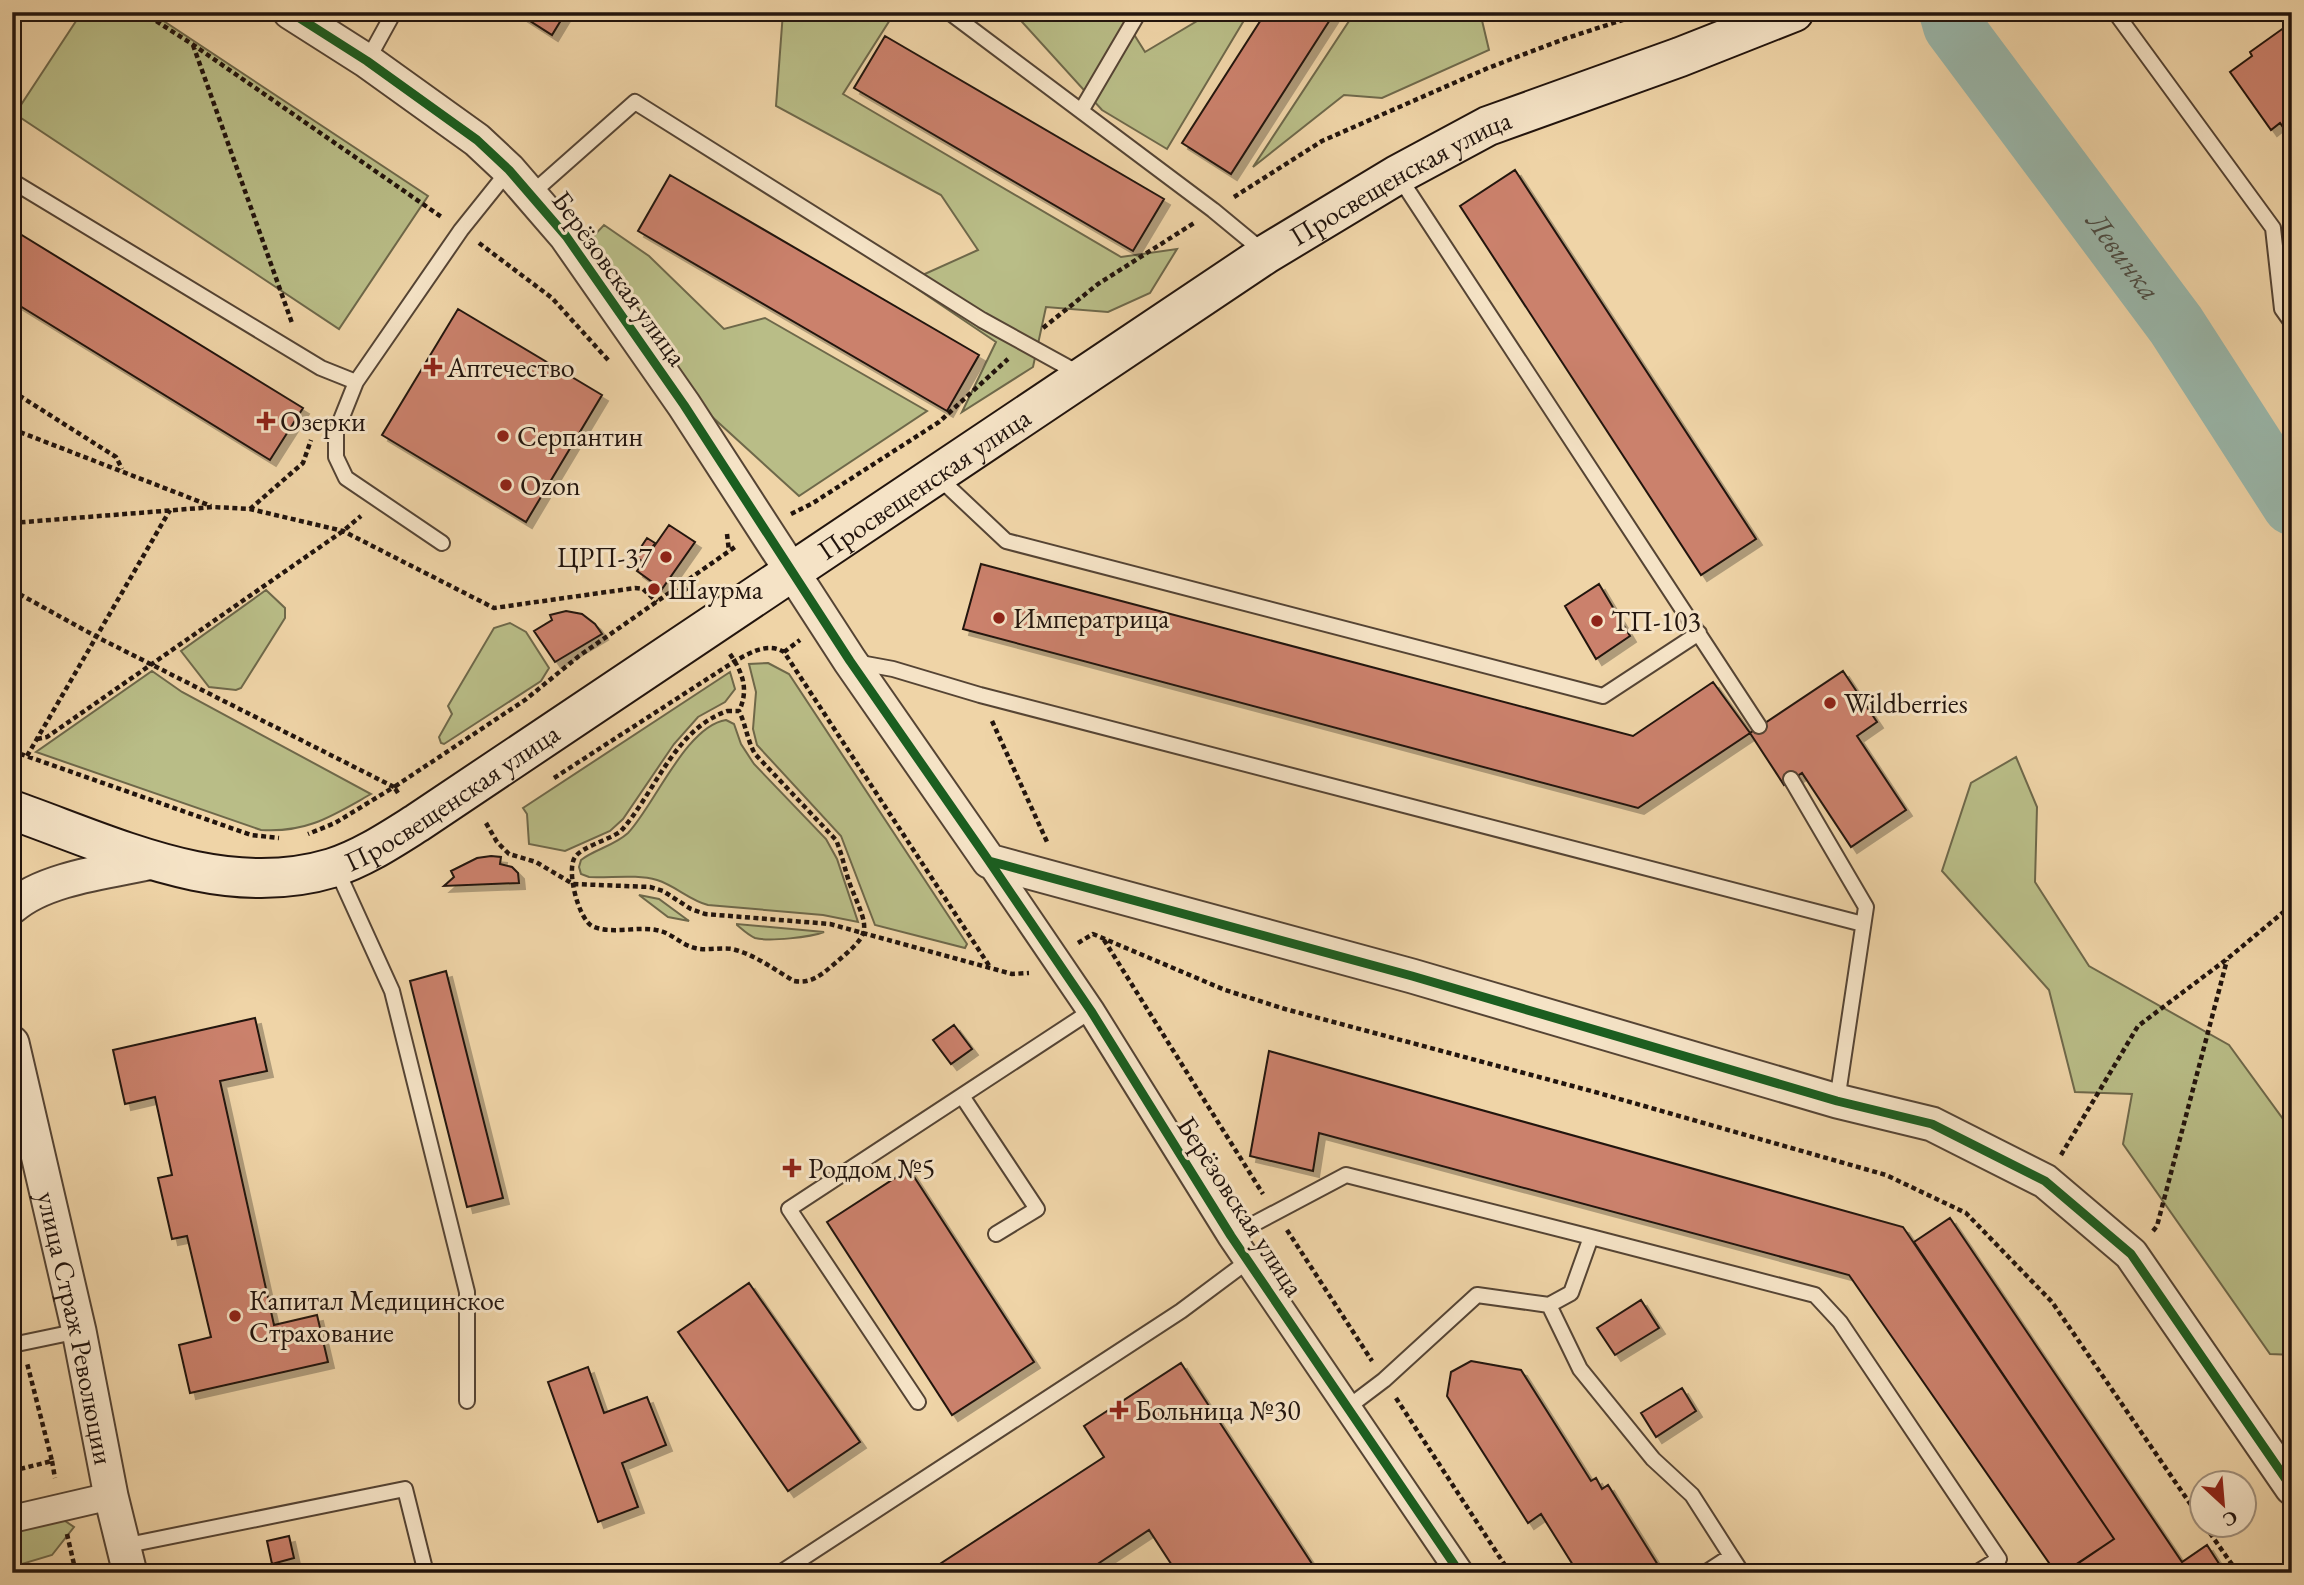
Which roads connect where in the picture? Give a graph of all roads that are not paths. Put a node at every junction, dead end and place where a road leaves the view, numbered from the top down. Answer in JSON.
{"nodes":[{"id":1,"x":15,"y":12,"type":"edge"},
{"id":2,"x":290,"y":12,"type":"edge"},
{"id":3,"x":394,"y":12,"type":"edge"},
{"id":4,"x":949,"y":12,"type":"edge"},
{"id":5,"x":1139,"y":12,"type":"edge"},
{"id":6,"x":1794,"y":12,"type":"edge"},
{"id":7,"x":2115,"y":12,"type":"edge"},
{"id":8,"x":12,"y":17,"type":"edge"},
{"id":9,"x":367,"y":61,"type":"junction"},
{"id":10,"x":1081,"y":111,"type":"junction"},
{"id":11,"x":509,"y":170,"type":"junction"},
{"id":12,"x":1397,"y":175,"type":"junction"},
{"id":13,"x":12,"y":181,"type":"edge"},
{"id":14,"x":531,"y":194,"type":"junction"},
{"id":15,"x":1266,"y":254,"type":"junction"},
{"id":16,"x":2292,"y":323,"type":"edge"},
{"id":17,"x":1083,"y":376,"type":"junction"},
{"id":18,"x":356,"y":382,"type":"junction"},
{"id":19,"x":936,"y":475,"type":"junction"},
{"id":20,"x":442,"y":542,"type":"dead end"},
{"id":21,"x":792,"y":572,"type":"junction"},
{"id":22,"x":1699,"y":633,"type":"junction"},
{"id":23,"x":850,"y":661,"type":"junction"},
{"id":24,"x":1759,"y":726,"type":"dead end"},
{"id":25,"x":1791,"y":779,"type":"dead end"},
{"id":26,"x":12,"y":810,"type":"edge"},
{"id":27,"x":157,"y":861,"type":"junction"},
{"id":28,"x":989,"y":861,"type":"junction"},
{"id":29,"x":335,"y":867,"type":"junction"},
{"id":30,"x":12,"y":907,"type":"edge"},
{"id":31,"x":1863,"y":924,"type":"junction"},
{"id":32,"x":1091,"y":1010,"type":"junction"},
{"id":33,"x":14,"y":1063,"type":"edge"},
{"id":34,"x":962,"y":1096,"type":"junction"},
{"id":35,"x":1837,"y":1101,"type":"junction"},
{"id":36,"x":996,"y":1234,"type":"dead end"},
{"id":37,"x":1231,"y":1236,"type":"junction"},
{"id":38,"x":1591,"y":1237,"type":"junction"},
{"id":39,"x":1248,"y":1261,"type":"junction"},
{"id":40,"x":1549,"y":1305,"type":"junction"},
{"id":41,"x":79,"y":1331,"type":"junction"},
{"id":42,"x":17,"y":1344,"type":"edge"},
{"id":43,"x":467,"y":1401,"type":"dead end"},
{"id":44,"x":918,"y":1402,"type":"dead end"},
{"id":45,"x":1348,"y":1408,"type":"junction"},
{"id":46,"x":2292,"y":1488,"type":"edge"},
{"id":47,"x":111,"y":1496,"type":"junction"},
{"id":48,"x":12,"y":1519,"type":"edge"},
{"id":49,"x":1731,"y":1556,"type":"junction"},
{"id":50,"x":126,"y":1559,"type":"edge"},
{"id":51,"x":1999,"y":1559,"type":"junction"},
{"id":52,"x":426,"y":1573,"type":"edge"},
{"id":53,"x":780,"y":1573,"type":"edge"},
{"id":54,"x":1460,"y":1573,"type":"edge"},
{"id":55,"x":1705,"y":1573,"type":"edge"},
{"id":56,"x":1742,"y":1573,"type":"edge"},
{"id":57,"x":1976,"y":1573,"type":"edge"},
{"id":58,"x":2008,"y":1573,"type":"edge"}],
"edges":[{"from":1,"to":8,"type":"lane"},
{"from":2,"to":9,"type":"street","name":"Берёзовская улица"},
{"from":3,"to":9,"type":"lane"},
{"from":4,"to":10,"type":"lane"},
{"from":5,"to":10,"type":"lane"},
{"from":6,"to":12,"type":"main road","name":"Просвещенская улица"},
{"from":7,"to":16,"type":"lane"},
{"from":9,"to":11,"type":"street","name":"Берёзовская улица"},
{"from":10,"to":15,"type":"lane"},
{"from":11,"to":14,"type":"street","name":"Берёзовская улица"},
{"from":11,"to":18,"type":"lane"},
{"from":12,"to":15,"type":"main road","name":"Просвещенская улица"},
{"from":12,"to":22,"type":"lane"},
{"from":13,"to":18,"type":"lane"},
{"from":14,"to":17,"type":"lane"},
{"from":14,"to":21,"type":"street","name":"Берёзовская улица"},
{"from":15,"to":17,"type":"main road","name":"Просвещенская улица"},
{"from":17,"to":19,"type":"main road","name":"Просвещенская улица"},
{"from":18,"to":20,"type":"lane"},
{"from":19,"to":21,"type":"main road","name":"Просвещенская улица"},
{"from":19,"to":22,"type":"lane"},
{"from":21,"to":23,"type":"street","name":"Берёзовская улица"},
{"from":21,"to":29,"type":"main road","name":"Просвещенская улица"},
{"from":22,"to":24,"type":"lane"},
{"from":23,"to":28,"type":"street","name":"Берёзовская улица"},
{"from":23,"to":31,"type":"lane"},
{"from":25,"to":31,"type":"lane"},
{"from":26,"to":27,"type":"main road","name":"Просвещенская улица"},
{"from":27,"to":29,"type":"main road","name":"Просвещенская улица"},
{"from":27,"to":30,"type":"street"},
{"from":28,"to":32,"type":"street","name":"Берёзовская улица"},
{"from":28,"to":35,"type":"street"},
{"from":29,"to":43,"type":"lane"},
{"from":31,"to":35,"type":"lane"},
{"from":32,"to":34,"type":"lane"},
{"from":32,"to":37,"type":"street","name":"Берёзовская улица"},
{"from":33,"to":41,"type":"street","name":"улица Страж Революции"},
{"from":34,"to":36,"type":"lane"},
{"from":34,"to":44,"type":"lane"},
{"from":35,"to":46,"type":"street"},
{"from":37,"to":38,"type":"lane"},
{"from":37,"to":39,"type":"street","name":"Берёзовская улица"},
{"from":38,"to":40,"type":"lane"},
{"from":38,"to":51,"type":"lane"},
{"from":39,"to":45,"type":"street","name":"Берёзовская улица"},
{"from":39,"to":53,"type":"lane"},
{"from":40,"to":45,"type":"lane"},
{"from":40,"to":49,"type":"lane"},
{"from":41,"to":42,"type":"lane"},
{"from":41,"to":47,"type":"street","name":"улица Страж Революции"},
{"from":45,"to":54,"type":"street","name":"Берёзовская улица"},
{"from":47,"to":48,"type":"street"},
{"from":47,"to":50,"type":"street","name":"улица Страж Революции"},
{"from":49,"to":55,"type":"lane"},
{"from":49,"to":56,"type":"lane"},
{"from":50,"to":52,"type":"lane"},
{"from":51,"to":57,"type":"lane"},
{"from":51,"to":58,"type":"lane"}]}
